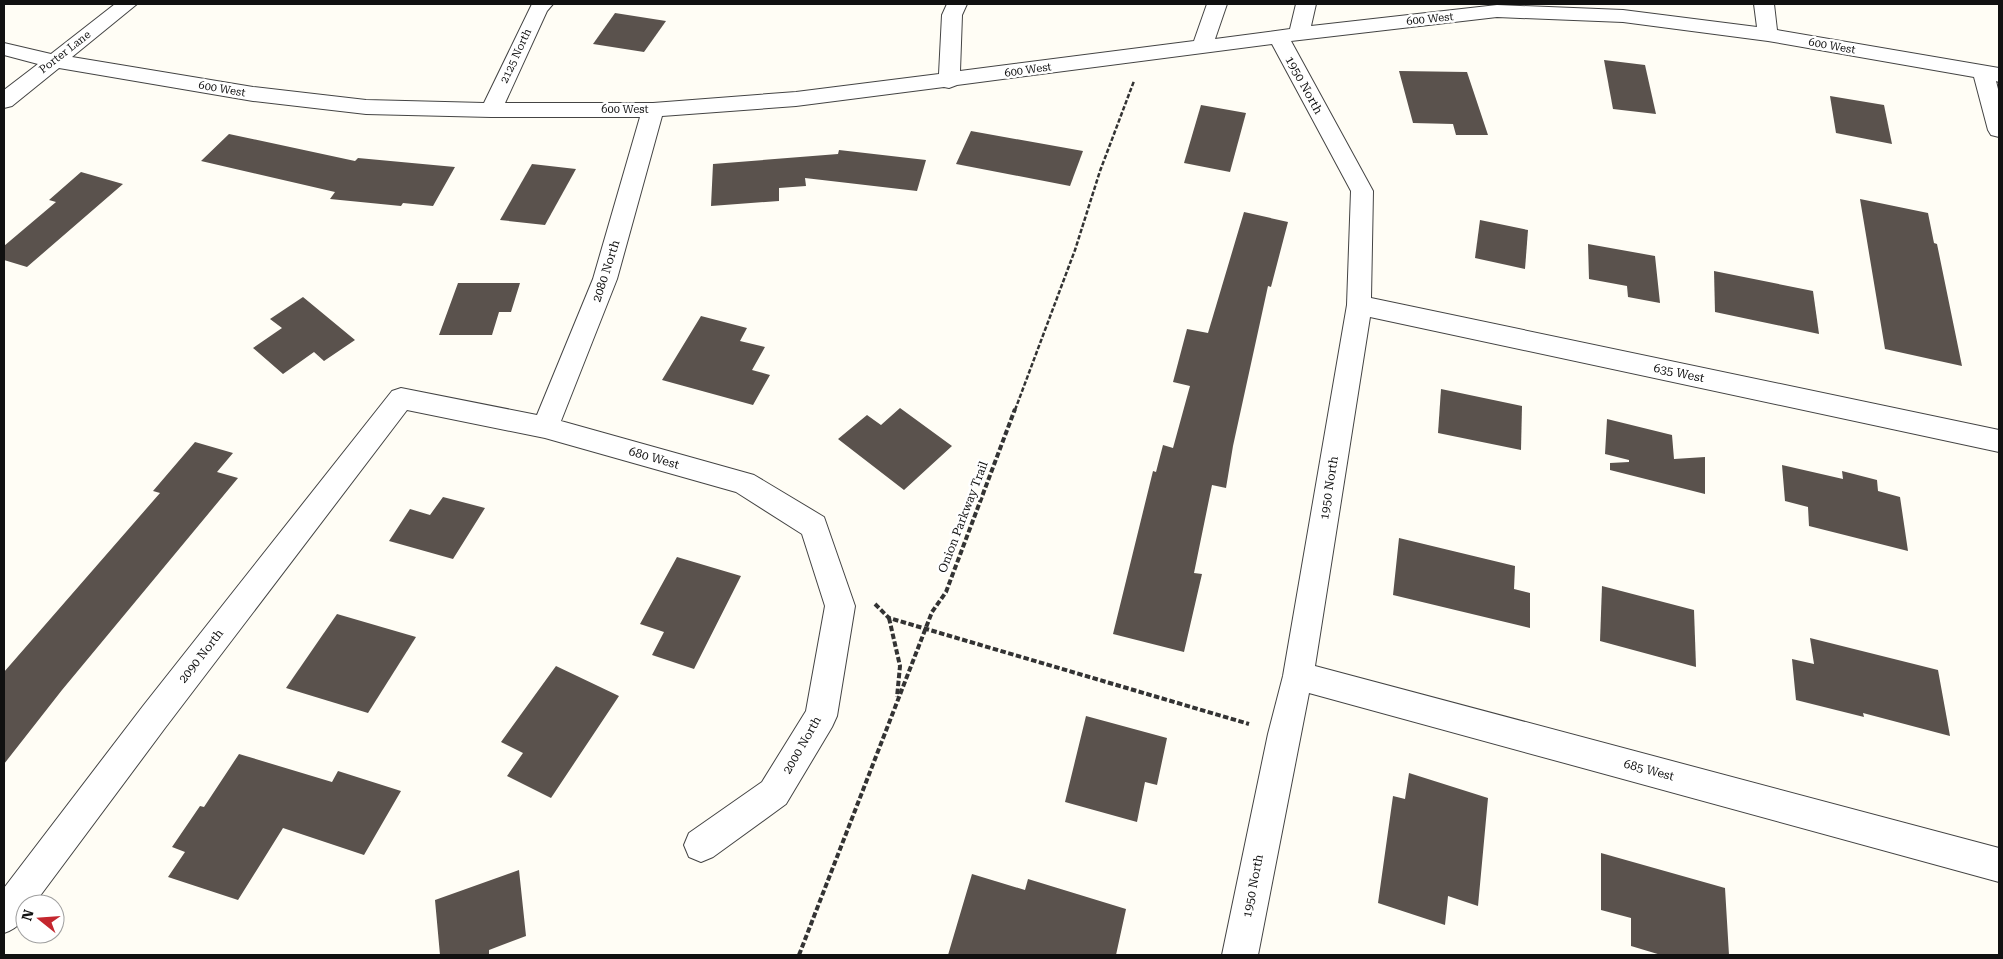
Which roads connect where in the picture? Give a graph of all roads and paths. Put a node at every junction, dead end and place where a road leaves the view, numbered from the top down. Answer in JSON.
{"nodes":[{"id":1,"x":127,"y":4,"type":"edge"},
{"id":2,"x":544,"y":4,"type":"edge"},
{"id":3,"x":957,"y":4,"type":"edge"},
{"id":4,"x":1217,"y":4,"type":"edge"},
{"id":5,"x":1306,"y":4,"type":"edge"},
{"id":6,"x":1764,"y":4,"type":"edge"},
{"id":7,"x":1288,"y":35,"type":"junction"},
{"id":8,"x":1768,"y":35,"type":"junction"},
{"id":9,"x":1202,"y":47,"type":"junction"},
{"id":10,"x":4,"y":49,"type":"edge"},
{"id":11,"x":54,"y":61,"type":"junction"},
{"id":12,"x":1991,"y":74,"type":"edge"},
{"id":13,"x":949,"y":81,"type":"junction"},
{"id":14,"x":1134,"y":81,"type":"dead end"},
{"id":15,"x":4,"y":101,"type":"edge"},
{"id":16,"x":490,"y":110,"type":"junction"},
{"id":17,"x":653,"y":110,"type":"junction"},
{"id":18,"x":1999,"y":130,"type":"edge"},
{"id":19,"x":1358,"y":305,"type":"junction"},
{"id":20,"x":401,"y":398,"type":"joint"},
{"id":21,"x":545,"y":427,"type":"junction"},
{"id":22,"x":1999,"y":441,"type":"edge"},
{"id":23,"x":840,"y":606,"type":"junction"},
{"id":24,"x":889,"y":618,"type":"junction"},
{"id":25,"x":925,"y":629,"type":"junction"},
{"id":26,"x":1298,"y":676,"type":"junction"},
{"id":27,"x":897,"y":703,"type":"junction"},
{"id":28,"x":1284,"y":734,"type":"junction"},
{"id":29,"x":701,"y":845,"type":"dead end"},
{"id":30,"x":1999,"y":865,"type":"edge"},
{"id":31,"x":4,"y":916,"type":"edge"},
{"id":32,"x":799,"y":955,"type":"edge"},
{"id":33,"x":1240,"y":955,"type":"edge"}],
"edges":[{"from":1,"to":11,"type":"street","name":"Porter Lane"},
{"from":2,"to":16,"type":"street","name":"2125 North"},
{"from":3,"to":13,"type":"street"},
{"from":4,"to":9,"type":"street"},
{"from":5,"to":7,"type":"street"},
{"from":6,"to":8,"type":"street"},
{"from":7,"to":8,"type":"street","name":"600 West"},
{"from":7,"to":9,"type":"street","name":"600 West"},
{"from":7,"to":19,"type":"street","name":"1950 North"},
{"from":8,"to":12,"type":"street","name":"600 West"},
{"from":9,"to":13,"type":"street","name":"600 West"},
{"from":10,"to":11,"type":"street","name":"600 West"},
{"from":11,"to":15,"type":"street","name":"Porter Lane"},
{"from":11,"to":16,"type":"street","name":"600 West"},
{"from":12,"to":18,"type":"street"},
{"from":13,"to":17,"type":"street","name":"600 West"},
{"from":14,"to":25,"type":"path","name":"Onion Parkway Trail"},
{"from":16,"to":17,"type":"street","name":"600 West"},
{"from":17,"to":21,"type":"street","name":"2080 North"},
{"from":19,"to":22,"type":"street","name":"635 West"},
{"from":19,"to":26,"type":"street","name":"1950 North"},
{"from":20,"to":21,"type":"street","name":"680 West"},
{"from":20,"to":31,"type":"street","name":"2090 North"},
{"from":21,"to":23,"type":"street","name":"680 West"},
{"from":23,"to":24,"type":"path"},
{"from":23,"to":29,"type":"street","name":"2000 North"},
{"from":24,"to":25,"type":"path"},
{"from":24,"to":27,"type":"path"},
{"from":25,"to":27,"type":"path","name":"Onion Parkway Trail"},
{"from":25,"to":28,"type":"path"},
{"from":26,"to":28,"type":"street","name":"1950 North"},
{"from":26,"to":30,"type":"street","name":"685 West"},
{"from":27,"to":32,"type":"path","name":"Onion Parkway Trail"},
{"from":28,"to":33,"type":"street","name":"1950 North"}]}
